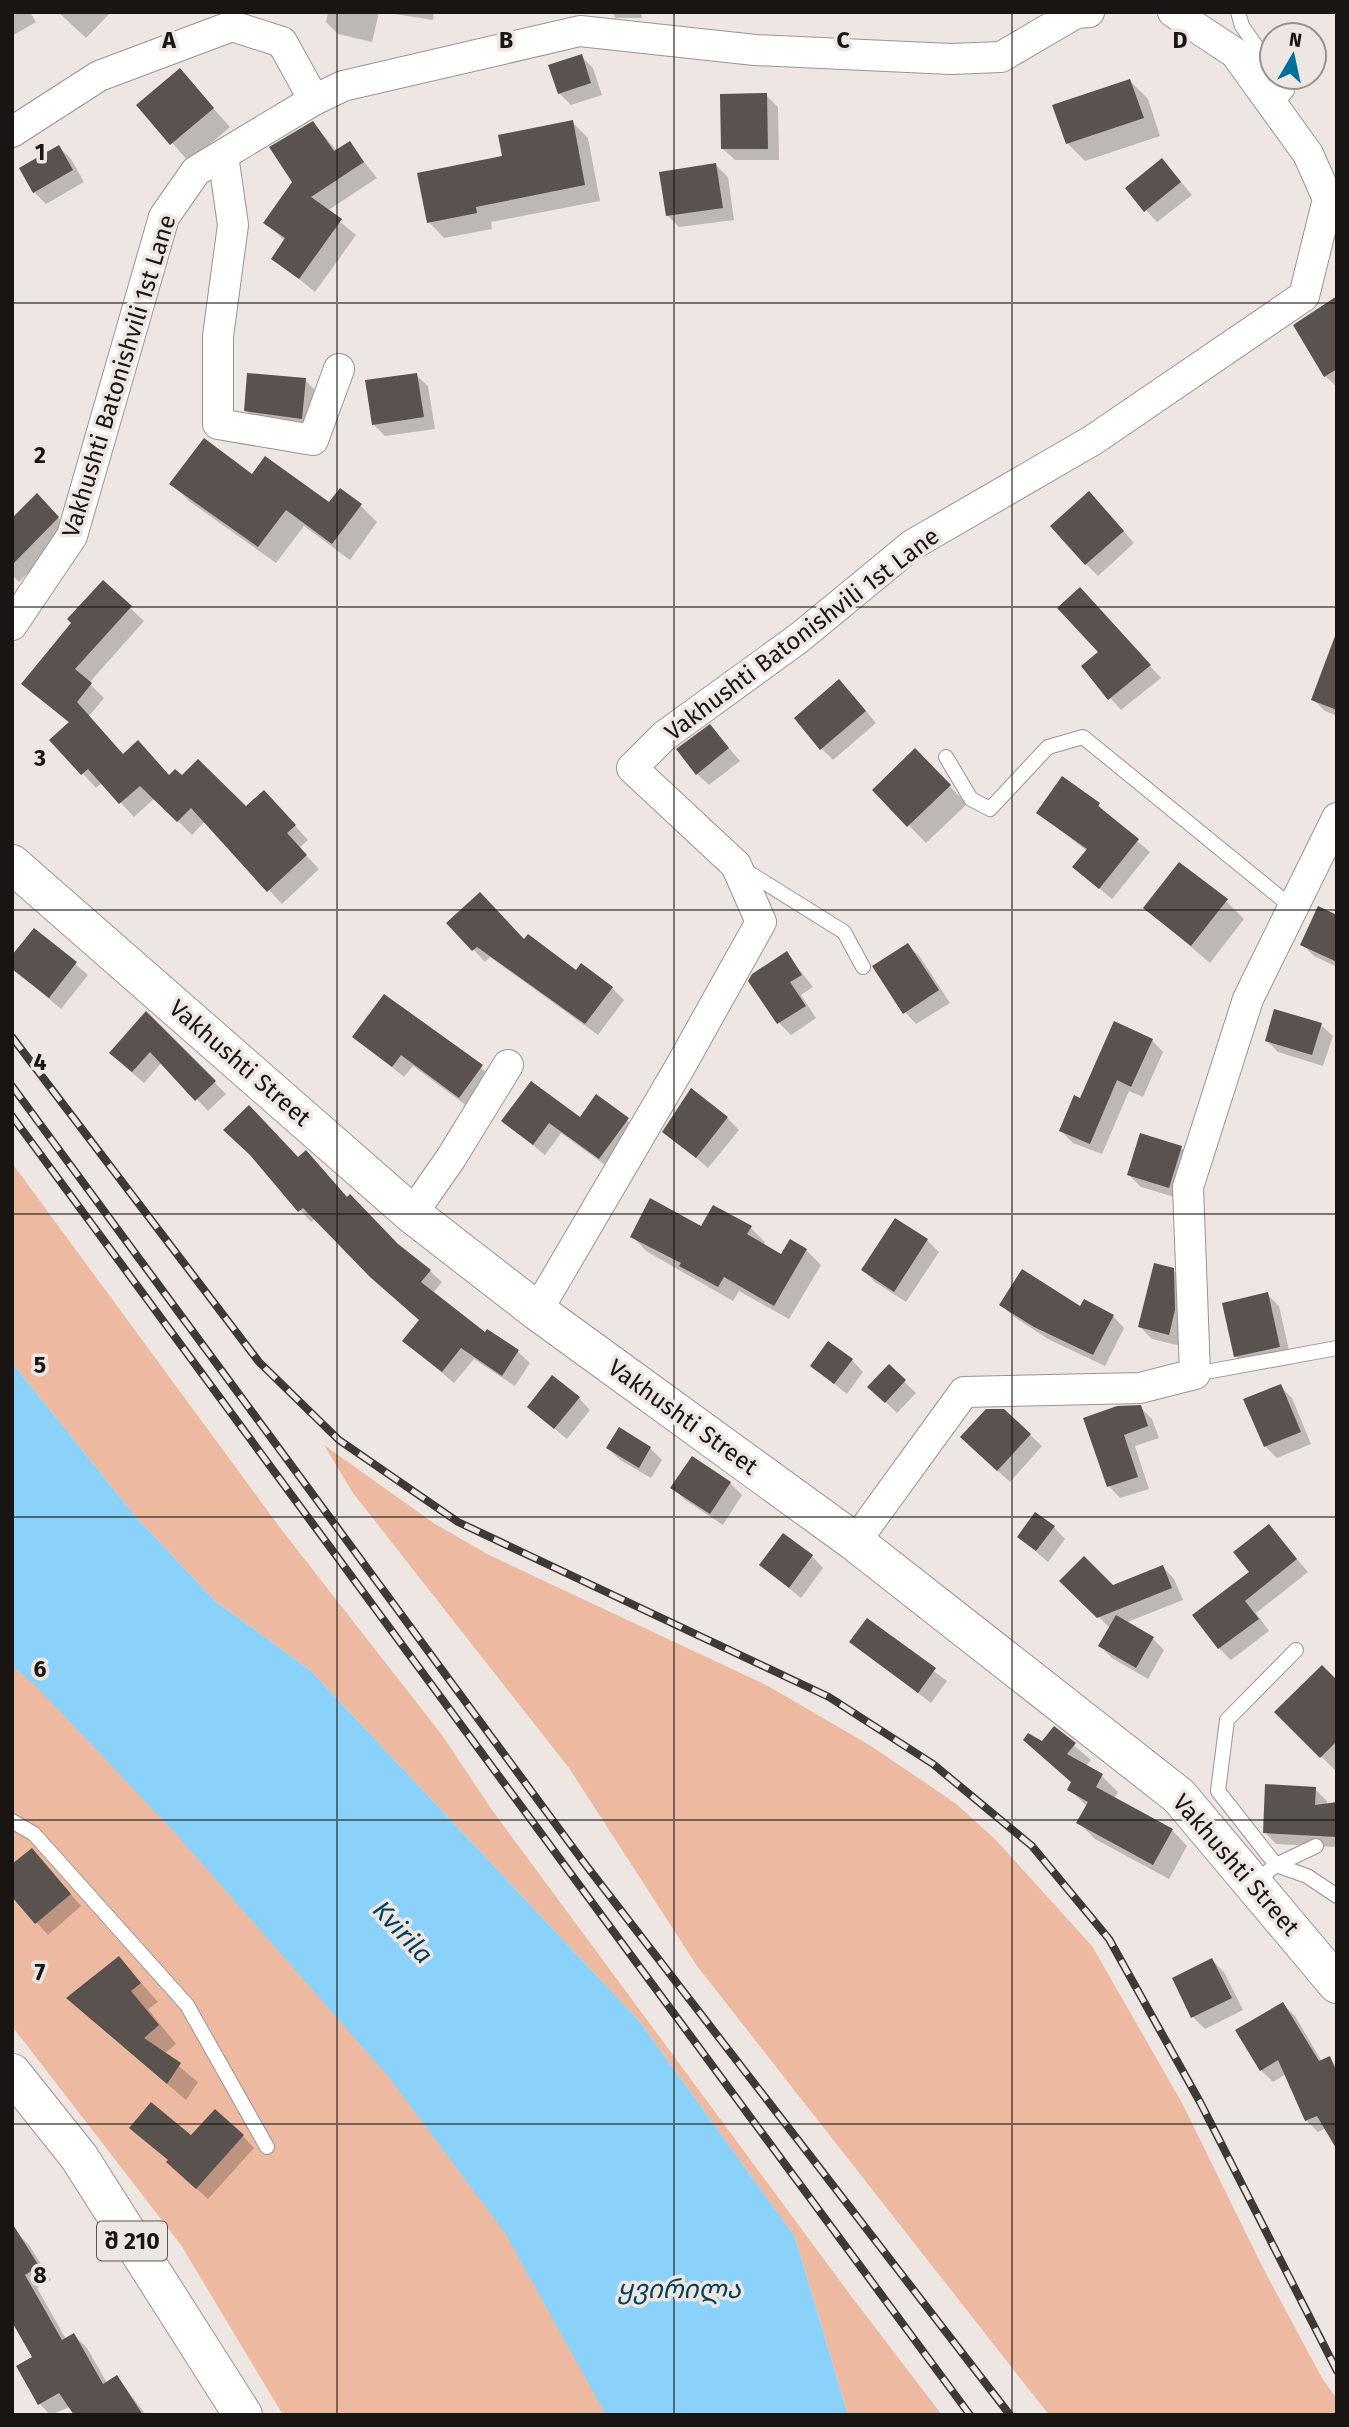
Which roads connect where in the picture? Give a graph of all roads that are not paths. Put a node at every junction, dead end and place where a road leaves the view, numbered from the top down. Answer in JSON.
{"nodes":[{"id":1,"x":1088,"y":12,"type":"edge"},
{"id":2,"x":1173,"y":12,"type":"edge"},
{"id":3,"x":1238,"y":12,"type":"edge"},
{"id":4,"x":1258,"y":49,"type":"edge"},
{"id":5,"x":1275,"y":92,"type":"edge"},
{"id":6,"x":314,"y":100,"type":"junction"},
{"id":7,"x":12,"y":132,"type":"edge"},
{"id":8,"x":223,"y":155,"type":"junction"},
{"id":9,"x":1333,"y":201,"type":"edge"},
{"id":10,"x":339,"y":369,"type":"dead end"},
{"id":11,"x":12,"y":625,"type":"edge"},
{"id":12,"x":946,"y":757,"type":"dead end"},
{"id":13,"x":1337,"y":818,"type":"edge"},
{"id":14,"x":12,"y":864,"type":"edge"},
{"id":15,"x":736,"y":865,"type":"junction"},
{"id":16,"x":1293,"y":908,"type":"junction"},
{"id":17,"x":863,"y":967,"type":"dead end"},
{"id":18,"x":508,"y":1065,"type":"dead end"},
{"id":19,"x":412,"y":1214,"type":"junction"},
{"id":20,"x":537,"y":1311,"type":"junction"},
{"id":21,"x":1337,"y":1348,"type":"edge"},
{"id":22,"x":1195,"y":1374,"type":"junction"},
{"id":23,"x":855,"y":1542,"type":"junction"},
{"id":24,"x":1296,"y":1650,"type":"dead end"},
{"id":25,"x":12,"y":1821,"type":"edge"},
{"id":26,"x":1316,"y":1846,"type":"dead end"},
{"id":27,"x":1264,"y":1875,"type":"junction"},
{"id":28,"x":1337,"y":1896,"type":"edge"},
{"id":29,"x":1337,"y":1984,"type":"edge"},
{"id":30,"x":12,"y":2073,"type":"edge"},
{"id":31,"x":267,"y":2147,"type":"dead end"},
{"id":32,"x":243,"y":2415,"type":"edge"}],
"edges":[{"from":1,"to":6,"type":"street","name":"Vakhushti Batonishvili 1st Lane"},
{"from":2,"to":5,"type":"street","name":"Vakhushti Batonishvili 1st Lane"},
{"from":3,"to":4,"type":"lane"},
{"from":5,"to":9,"type":"street","name":"Vakhushti Batonishvili 1st Lane"},
{"from":6,"to":7,"type":"street"},
{"from":6,"to":8,"type":"street","name":"Vakhushti Batonishvili 1st Lane"},
{"from":8,"to":10,"type":"street"},
{"from":8,"to":11,"type":"street","name":"Vakhushti Batonishvili 1st Lane"},
{"from":9,"to":15,"type":"street","name":"Vakhushti Batonishvili 1st Lane"},
{"from":12,"to":16,"type":"lane"},
{"from":13,"to":16,"type":"street"},
{"from":14,"to":19,"type":"street","name":"Vakhushti Street"},
{"from":15,"to":17,"type":"lane"},
{"from":15,"to":20,"type":"street","name":"Vakhushti Batonishvili 1st Lane"},
{"from":16,"to":22,"type":"street"},
{"from":18,"to":19,"type":"street"},
{"from":19,"to":20,"type":"street","name":"Vakhushti Street"},
{"from":20,"to":23,"type":"street","name":"Vakhushti Street"},
{"from":21,"to":22,"type":"lane"},
{"from":22,"to":23,"type":"street"},
{"from":23,"to":27,"type":"street","name":"Vakhushti Street"},
{"from":24,"to":27,"type":"lane"},
{"from":25,"to":31,"type":"lane"},
{"from":26,"to":27,"type":"lane"},
{"from":27,"to":28,"type":"lane"},
{"from":27,"to":29,"type":"street","name":"Vakhushti Street"},
{"from":30,"to":32,"type":"street","number":"შ 210"}]}
